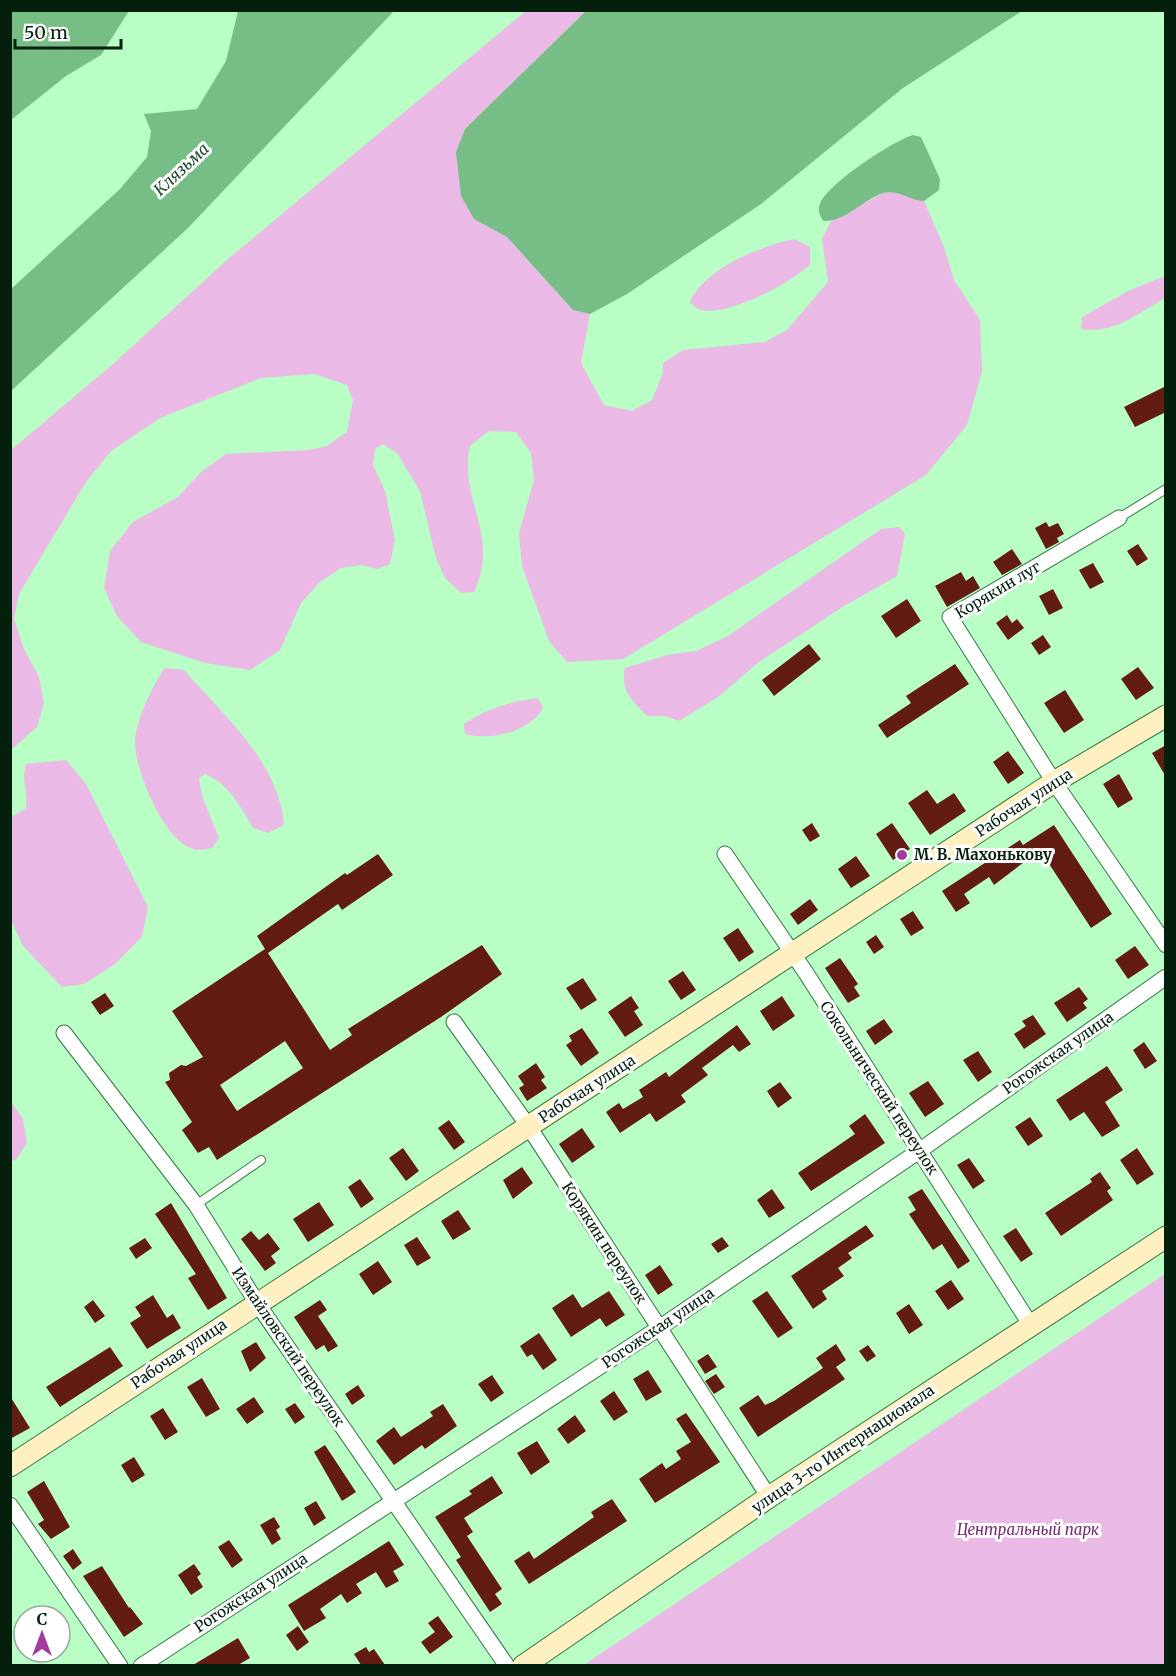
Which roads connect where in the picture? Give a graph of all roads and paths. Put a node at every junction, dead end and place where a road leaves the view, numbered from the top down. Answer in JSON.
{"nodes":[{"id":1,"x":1166,"y":489,"type":"edge"},
{"id":2,"x":1119,"y":518,"type":"joint"},
{"id":3,"x":1166,"y":716,"type":"edge"},
{"id":4,"x":1054,"y":782,"type":"junction"},
{"id":5,"x":725,"y":854,"type":"dead end"},
{"id":6,"x":1166,"y":945,"type":"edge"},
{"id":7,"x":794,"y":955,"type":"junction"},
{"id":8,"x":1166,"y":978,"type":"edge"},
{"id":9,"x":454,"y":1022,"type":"dead end"},
{"id":10,"x":64,"y":1033,"type":"dead end"},
{"id":11,"x":530,"y":1127,"type":"junction"},
{"id":12,"x":920,"y":1151,"type":"junction"},
{"id":13,"x":261,"y":1160,"type":"dead end"},
{"id":14,"x":196,"y":1205,"type":"junction"},
{"id":15,"x":1166,"y":1237,"type":"edge"},
{"id":16,"x":257,"y":1303,"type":"junction"},
{"id":17,"x":1030,"y":1324,"type":"junction"},
{"id":18,"x":659,"y":1328,"type":"junction"},
{"id":19,"x":10,"y":1466,"type":"edge"},
{"id":20,"x":770,"y":1497,"type":"junction"},
{"id":21,"x":392,"y":1501,"type":"junction"},
{"id":22,"x":10,"y":1505,"type":"edge"},
{"id":23,"x":120,"y":1665,"type":"edge"},
{"id":24,"x":141,"y":1665,"type":"edge"},
{"id":25,"x":507,"y":1665,"type":"edge"},
{"id":26,"x":524,"y":1665,"type":"edge"}],
"edges":[{"from":1,"to":2,"type":"lane"},
{"from":2,"to":4,"type":"street","name":"Корякин луг"},
{"from":3,"to":4,"type":"main road","name":"Рабочая улица"},
{"from":4,"to":6,"type":"street"},
{"from":4,"to":7,"type":"main road","name":"Рабочая улица"},
{"from":5,"to":7,"type":"street","name":"Сокольнический переулок"},
{"from":7,"to":11,"type":"main road","name":"Рабочая улица"},
{"from":7,"to":12,"type":"street","name":"Сокольнический переулок"},
{"from":8,"to":12,"type":"street","name":"Рогожская улица"},
{"from":9,"to":11,"type":"street","name":"Корякин переулок"},
{"from":10,"to":14,"type":"street","name":"Измайловский переулок"},
{"from":11,"to":16,"type":"main road","name":"Рабочая улица"},
{"from":11,"to":18,"type":"street","name":"Корякин переулок"},
{"from":12,"to":17,"type":"street","name":"Сокольнический переулок"},
{"from":12,"to":18,"type":"street","name":"Рогожская улица"},
{"from":13,"to":14,"type":"lane"},
{"from":14,"to":16,"type":"street","name":"Измайловский переулок"},
{"from":15,"to":17,"type":"main road","name":"улица 3-го Интернационала"},
{"from":16,"to":19,"type":"main road","name":"Рабочая улица"},
{"from":16,"to":21,"type":"street","name":"Измайловский переулок"},
{"from":17,"to":20,"type":"main road","name":"улица 3-го Интернационала"},
{"from":18,"to":20,"type":"street","name":"Корякин переулок"},
{"from":18,"to":21,"type":"street","name":"Рогожская улица"},
{"from":20,"to":26,"type":"main road","name":"улица 3-го Интернационала"},
{"from":21,"to":24,"type":"street","name":"Рогожская улица"},
{"from":21,"to":25,"type":"street","name":"Измайловский переулок"},
{"from":22,"to":23,"type":"street"}]}
